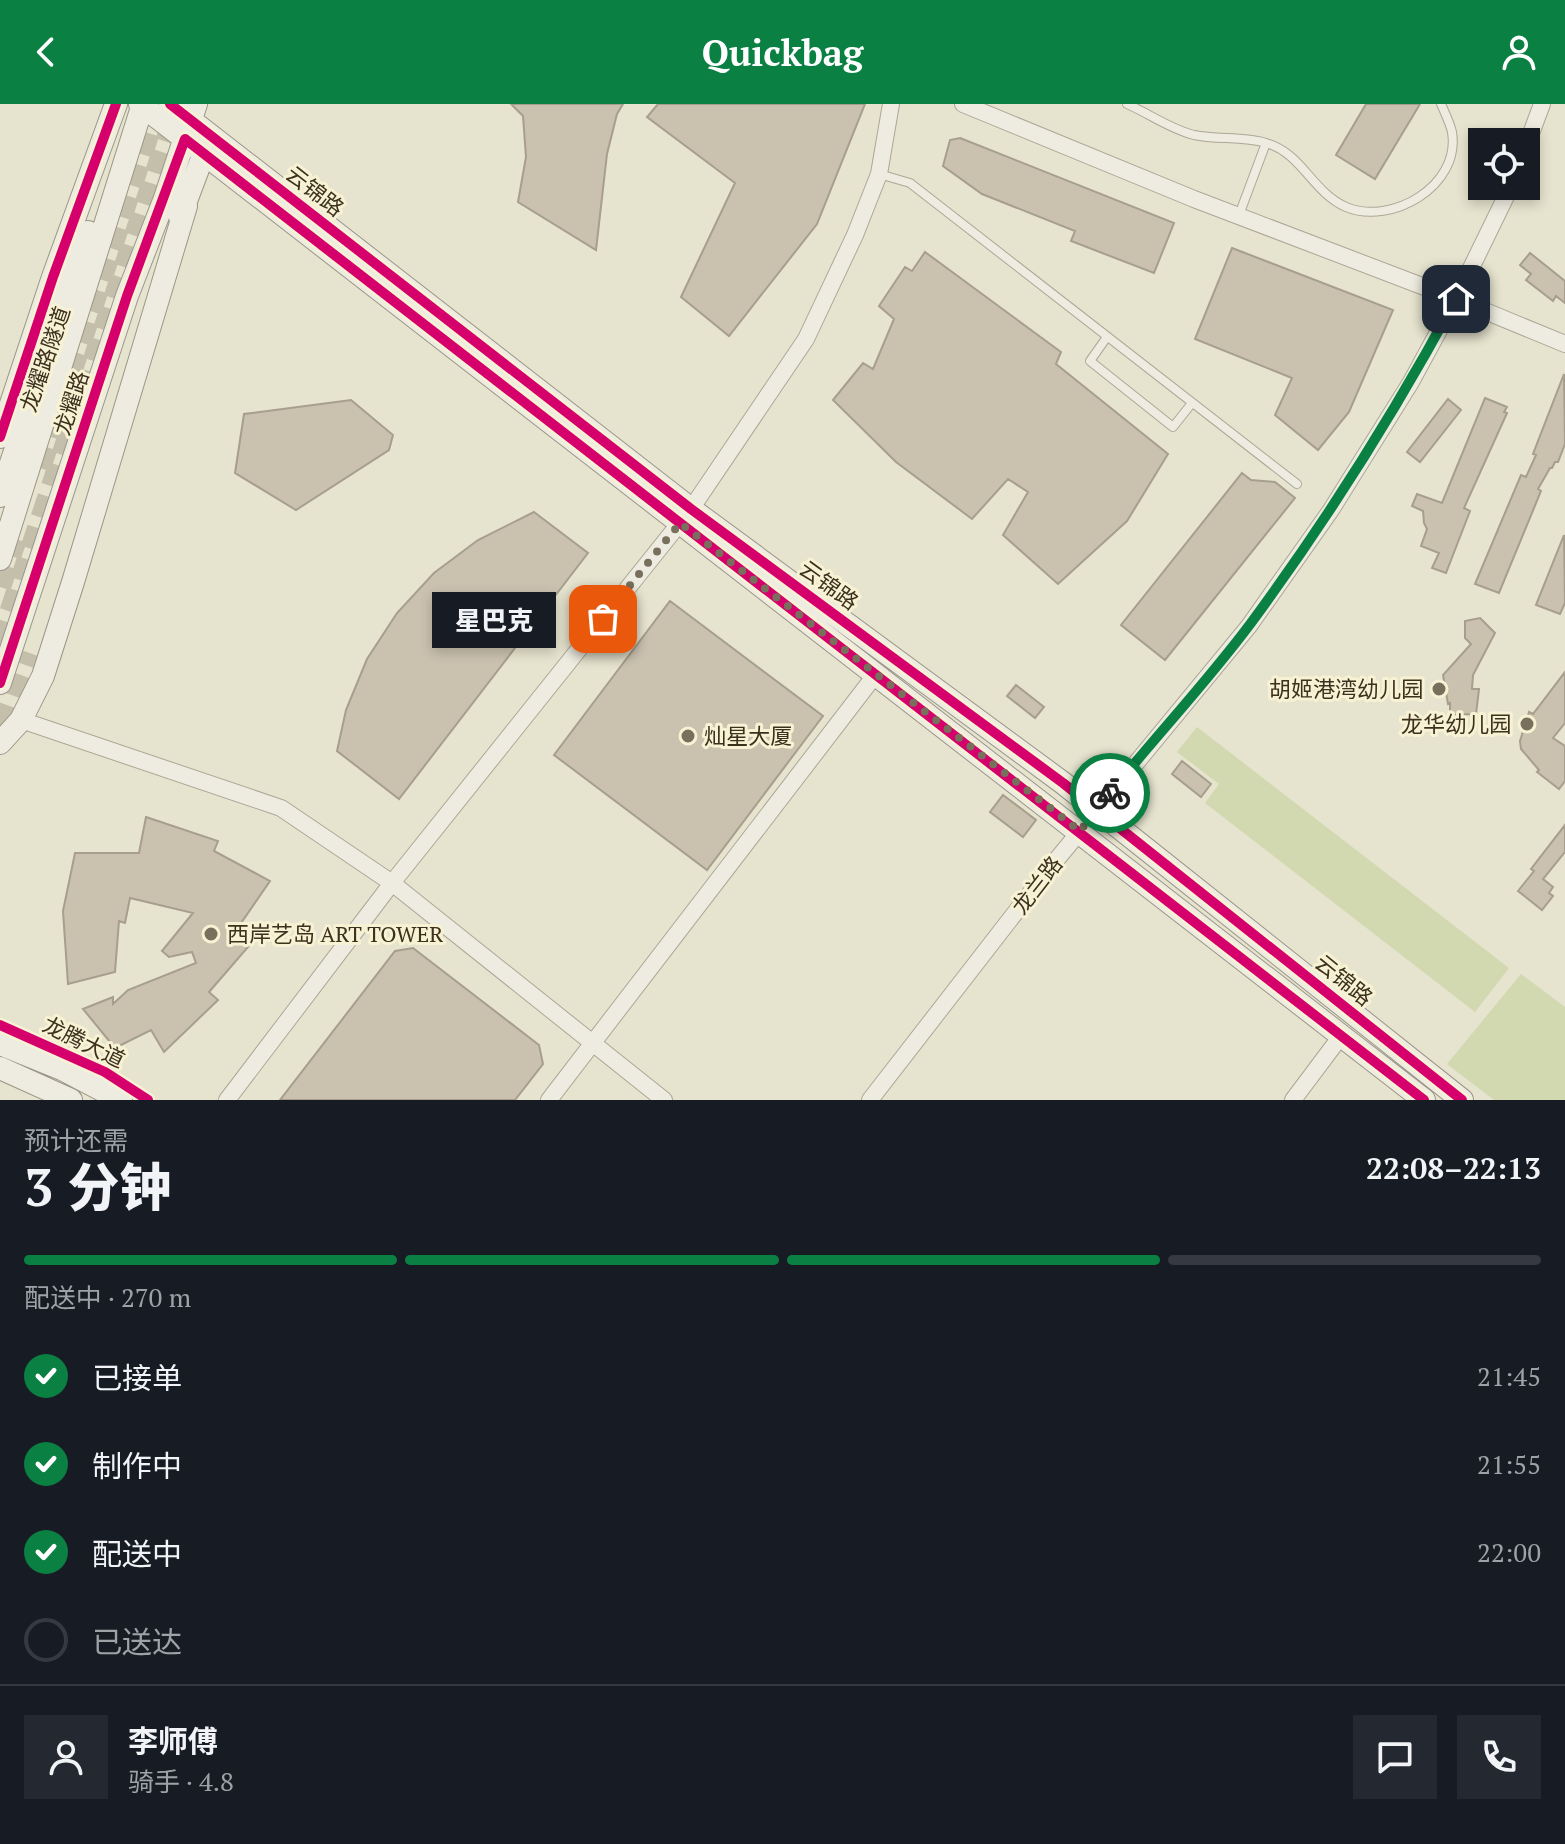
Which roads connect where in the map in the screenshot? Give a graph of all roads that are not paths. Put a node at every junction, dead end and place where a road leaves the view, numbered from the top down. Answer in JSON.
{"nodes":[{"id":1,"x":116,"y":104,"type":"edge"},
{"id":2,"x":170,"y":104,"type":"edge"},
{"id":3,"x":891,"y":104,"type":"edge"},
{"id":4,"x":963,"y":104,"type":"edge"},
{"id":5,"x":1127,"y":104,"type":"edge"},
{"id":6,"x":1441,"y":104,"type":"edge"},
{"id":7,"x":1542,"y":104,"type":"edge"},
{"id":8,"x":142,"y":105,"type":"edge"},
{"id":9,"x":191,"y":121,"type":"edge"},
{"id":10,"x":1533,"y":128,"type":"edge"},
{"id":11,"x":106,"y":132,"type":"junction"},
{"id":12,"x":134,"y":133,"type":"junction"},
{"id":13,"x":1266,"y":143,"type":"junction"},
{"id":14,"x":204,"y":153,"type":"junction"},
{"id":15,"x":879,"y":174,"type":"junction"},
{"id":16,"x":1504,"y":200,"type":"edge"},
{"id":17,"x":176,"y":202,"type":"junction"},
{"id":18,"x":1238,"y":216,"type":"junction"},
{"id":19,"x":92,"y":222,"type":"junction"},
{"id":20,"x":1456,"y":299,"type":"junction"},
{"id":21,"x":1107,"y":337,"type":"junction"},
{"id":22,"x":1565,"y":344,"type":"edge"},
{"id":23,"x":1192,"y":403,"type":"junction"},
{"id":24,"x":0,"y":437,"type":"edge"},
{"id":25,"x":1297,"y":484,"type":"dead end"},
{"id":26,"x":0,"y":496,"type":"edge"},
{"id":27,"x":686,"y":516,"type":"junction"},
{"id":28,"x":0,"y":559,"type":"tunnel mouth"},
{"id":29,"x":27,"y":652,"type":"tunnel mouth"},
{"id":30,"x":876,"y":674,"type":"junction"},
{"id":31,"x":0,"y":683,"type":"edge"},
{"id":32,"x":21,"y":720,"type":"junction"},
{"id":33,"x":0,"y":743,"type":"edge"},
{"id":34,"x":1097,"y":809,"type":"junction"},
{"id":35,"x":1080,"y":831,"type":"junction"},
{"id":36,"x":392,"y":883,"type":"junction"},
{"id":37,"x":1341,"y":1036,"type":"junction"},
{"id":38,"x":592,"y":1043,"type":"junction"},
{"id":39,"x":0,"y":1044,"type":"edge"},
{"id":40,"x":0,"y":1068,"type":"edge"},
{"id":41,"x":71,"y":1100,"type":"edge"},
{"id":42,"x":121,"y":1100,"type":"edge"},
{"id":43,"x":227,"y":1100,"type":"edge"},
{"id":44,"x":549,"y":1100,"type":"edge"},
{"id":45,"x":664,"y":1100,"type":"edge"},
{"id":46,"x":870,"y":1100,"type":"edge"},
{"id":47,"x":1293,"y":1100,"type":"edge"},
{"id":48,"x":1424,"y":1100,"type":"edge"},
{"id":49,"x":1462,"y":1100,"type":"edge"}],
"edges":[{"from":1,"to":11,"type":"main road"},
{"from":2,"to":9,"type":"main road","name":"云锦路"},
{"from":3,"to":15,"type":"street"},
{"from":4,"to":18,"type":"street"},
{"from":5,"to":13,"type":"lane"},
{"from":6,"to":13,"type":"lane"},
{"from":7,"to":10,"type":"street"},
{"from":8,"to":9,"type":"main road","name":"云锦路"},
{"from":8,"to":12,"type":"main road","name":"龙耀路"},
{"from":9,"to":14,"type":"main road","name":"云锦路"},
{"from":9,"to":17,"type":"main road","name":"龙耀路"},
{"from":9,"to":27,"type":"main road","name":"云锦路"},
{"from":11,"to":19,"type":"main road","name":"龙耀路隧道"},
{"from":11,"to":24,"type":"main road"},
{"from":12,"to":19,"type":"main road","name":"龙耀路隧道"},
{"from":12,"to":28,"type":"main road","name":"龙耀路"},
{"from":13,"to":18,"type":"lane"},
{"from":14,"to":17,"type":"main road"},
{"from":14,"to":27,"type":"main road","name":"云锦路"},
{"from":15,"to":21,"type":"lane"},
{"from":15,"to":27,"type":"street"},
{"from":16,"to":20,"type":"street","name":"龙兰路"},
{"from":17,"to":29,"type":"main road"},
{"from":17,"to":31,"type":"main road","name":"龙耀路"},
{"from":17,"to":32,"type":"main road","name":"龙耀路"},
{"from":18,"to":20,"type":"street"},
{"from":19,"to":26,"type":"main road","name":"龙耀路隧道"},
{"from":20,"to":22,"type":"street"},
{"from":20,"to":34,"type":"street","name":"龙兰路"},
{"from":21,"to":23,"type":"lane"},
{"from":21,"to":23,"type":"lane"},
{"from":23,"to":25,"type":"lane"},
{"from":27,"to":30,"type":"main road","name":"云锦路"},
{"from":27,"to":34,"type":"main road","name":"云锦路"},
{"from":27,"to":36,"type":"street"},
{"from":30,"to":35,"type":"main road","name":"云锦路"},
{"from":30,"to":38,"type":"street"},
{"from":32,"to":33,"type":"main road","name":"龙耀路"},
{"from":32,"to":36,"type":"street"},
{"from":34,"to":35,"type":"street","name":"龙兰路"},
{"from":34,"to":49,"type":"main road","name":"云锦路"},
{"from":35,"to":37,"type":"main road","name":"云锦路"},
{"from":35,"to":46,"type":"street","name":"龙兰路"},
{"from":36,"to":38,"type":"street"},
{"from":36,"to":43,"type":"street"},
{"from":37,"to":47,"type":"street"},
{"from":37,"to":48,"type":"main road","name":"云锦路"},
{"from":38,"to":44,"type":"street"},
{"from":38,"to":45,"type":"street"},
{"from":39,"to":42,"type":"main road","name":"龙腾大道"},
{"from":40,"to":41,"type":"main road"}]}
